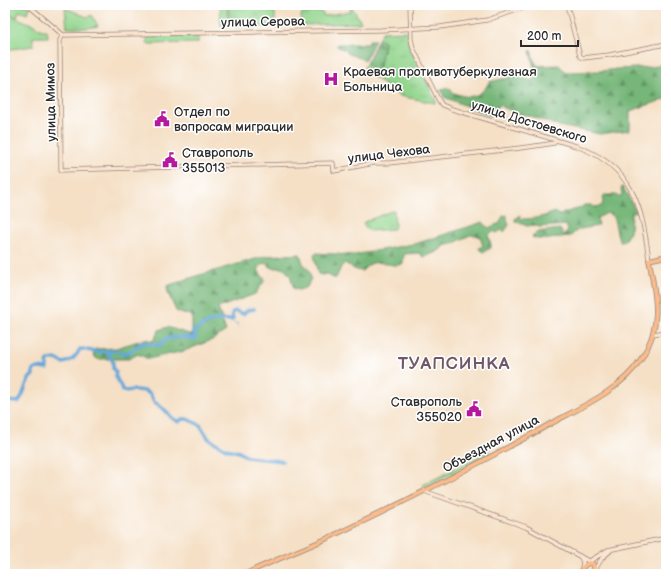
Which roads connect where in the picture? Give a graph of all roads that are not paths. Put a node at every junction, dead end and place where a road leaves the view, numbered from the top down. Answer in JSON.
{"nodes":[{"id":1,"x":28,"y":5,"type":"edge"},
{"id":2,"x":410,"y":5,"type":"edge"},
{"id":3,"x":532,"y":5,"type":"edge"},
{"id":4,"x":567,"y":5,"type":"edge"},
{"id":5,"x":410,"y":29,"type":"junction"},
{"id":6,"x":63,"y":35,"type":"junction"},
{"id":7,"x":666,"y":44,"type":"edge"},
{"id":8,"x":556,"y":140,"type":"junction"},
{"id":9,"x":62,"y":170,"type":"joint"},
{"id":10,"x":666,"y":256,"type":"edge"},
{"id":11,"x":649,"y":260,"type":"junction"},
{"id":12,"x":666,"y":332,"type":"edge"},
{"id":13,"x":653,"y":334,"type":"junction"},
{"id":14,"x":436,"y":485,"type":"junction"},
{"id":15,"x":424,"y":491,"type":"junction"},
{"id":16,"x":438,"y":496,"type":"junction"},
{"id":17,"x":666,"y":538,"type":"edge"},
{"id":18,"x":613,"y":550,"type":"junction"},
{"id":19,"x":579,"y":556,"type":"junction"},
{"id":20,"x":584,"y":558,"type":"junction"},
{"id":21,"x":594,"y":558,"type":"junction"},
{"id":22,"x":590,"y":563,"type":"junction"},
{"id":23,"x":582,"y":568,"type":"junction"},
{"id":24,"x":245,"y":574,"type":"edge"},
{"id":25,"x":579,"y":574,"type":"edge"},
{"id":26,"x":592,"y":574,"type":"edge"}],
"edges":[{"from":1,"to":6,"type":"street"},
{"from":2,"to":5,"type":"street","name":"улица Достоевского"},
{"from":3,"to":5,"type":"street","name":"улица Серова"},
{"from":4,"to":7,"type":"street"},
{"from":5,"to":6,"type":"street","name":"улица Серова"},
{"from":5,"to":8,"type":"street","name":"улица Достоевского"},
{"from":6,"to":9,"type":"street","name":"улица Мимоз"},
{"from":8,"to":9,"type":"street","name":"улица Чехова"},
{"from":8,"to":11,"type":"street","name":"улица Достоевского"},
{"from":10,"to":11,"type":"main road"},
{"from":11,"to":13,"type":"main road","name":"Объездная улица"},
{"from":12,"to":13,"type":"street"},
{"from":13,"to":14,"type":"main road","name":"Объездная улица"},
{"from":14,"to":15,"type":"main road","name":"Объездная улица"},
{"from":14,"to":16,"type":"street"},
{"from":15,"to":16,"type":"street"},
{"from":15,"to":24,"type":"main road","name":"Объездная улица"},
{"from":16,"to":19,"type":"street"},
{"from":17,"to":18,"type":"street"},
{"from":18,"to":21,"type":"street"},
{"from":18,"to":26,"type":"street"},
{"from":19,"to":20,"type":"street"},
{"from":19,"to":23,"type":"street"},
{"from":20,"to":21,"type":"street"},
{"from":20,"to":22,"type":"street"},
{"from":21,"to":22,"type":"street"},
{"from":22,"to":23,"type":"main road"},
{"from":22,"to":26,"type":"main road"},
{"from":23,"to":25,"type":"main road"}]}
